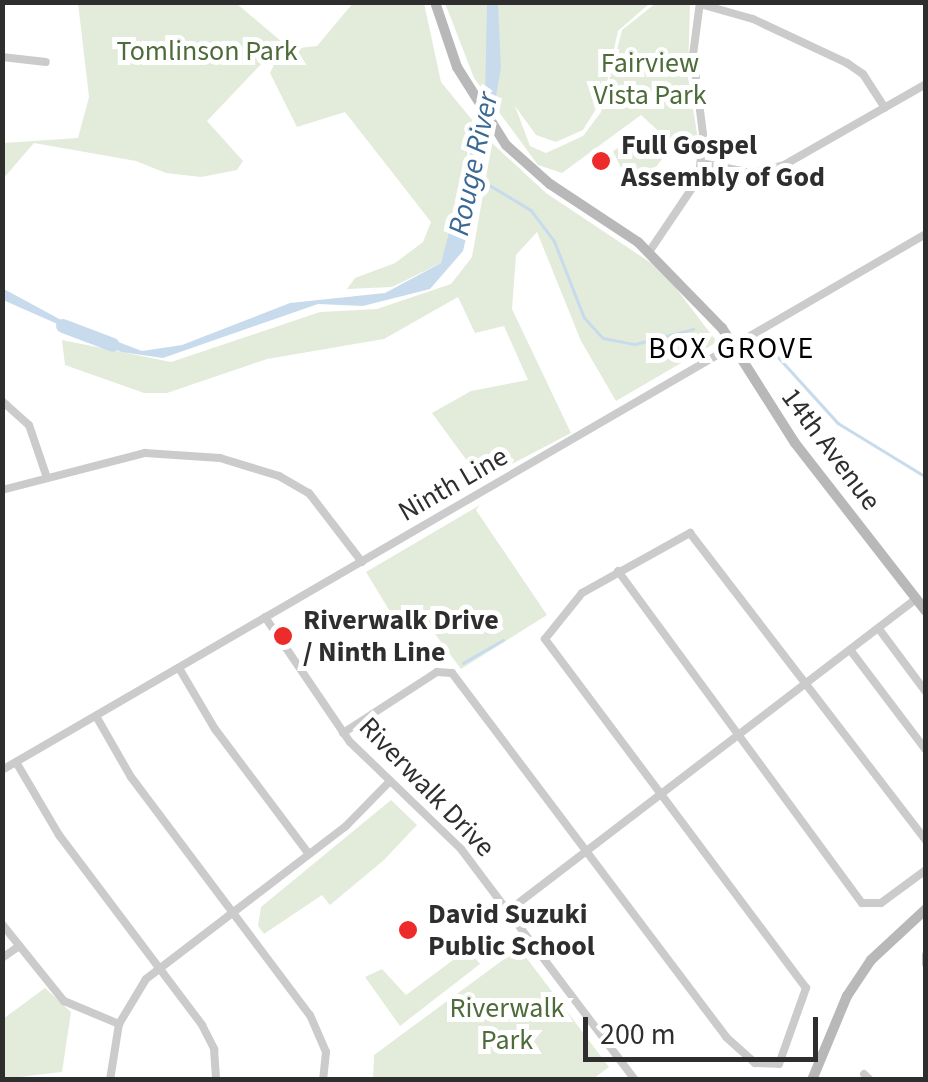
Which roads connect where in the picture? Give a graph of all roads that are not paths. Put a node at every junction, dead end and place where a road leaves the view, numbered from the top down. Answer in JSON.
{"nodes":[{"id":1,"x":435,"y":2,"type":"edge"},
{"id":2,"x":700,"y":3,"type":"edge"},
{"id":3,"x":2,"y":58,"type":"edge"},
{"id":4,"x":46,"y":62,"type":"dead end"},
{"id":5,"x":926,"y":84,"type":"edge"},
{"id":6,"x":885,"y":108,"type":"junction"},
{"id":7,"x":702,"y":163,"type":"junction"},
{"id":8,"x":662,"y":234,"type":"junction"},
{"id":9,"x":926,"y":234,"type":"edge"},
{"id":10,"x":638,"y":242,"type":"junction"},
{"id":11,"x":649,"y":252,"type":"junction"},
{"id":12,"x":734,"y":347,"type":"junction"},
{"id":13,"x":2,"y":402,"type":"edge"},
{"id":14,"x":47,"y":478,"type":"junction"},
{"id":15,"x":2,"y":490,"type":"edge"},
{"id":16,"x":362,"y":562,"type":"junction"},
{"id":17,"x":618,"y":571,"type":"junction"},
{"id":18,"x":916,"y":599,"type":"junction"},
{"id":19,"x":926,"y":611,"type":"edge"},
{"id":20,"x":266,"y":617,"type":"junction"},
{"id":21,"x":879,"y":628,"type":"junction"},
{"id":22,"x":850,"y":651,"type":"junction"},
{"id":23,"x":179,"y":668,"type":"junction"},
{"id":24,"x":808,"y":685,"type":"junction"},
{"id":25,"x":926,"y":692,"type":"edge"},
{"id":26,"x":96,"y":716,"type":"junction"},
{"id":27,"x":343,"y":733,"type":"junction"},
{"id":28,"x":737,"y":738,"type":"junction"},
{"id":29,"x":926,"y":750,"type":"edge"},
{"id":30,"x":16,"y":762,"type":"junction"},
{"id":31,"x":2,"y":770,"type":"edge"},
{"id":32,"x":390,"y":781,"type":"junction"},
{"id":33,"x":660,"y":796,"type":"junction"},
{"id":34,"x":926,"y":841,"type":"edge"},
{"id":35,"x":587,"y":852,"type":"junction"},
{"id":36,"x":309,"y":854,"type":"junction"},
{"id":37,"x":926,"y":870,"type":"edge"},
{"id":38,"x":926,"y":909,"type":"edge"},
{"id":39,"x":233,"y":911,"type":"junction"},
{"id":40,"x":508,"y":912,"type":"junction"},
{"id":41,"x":2,"y":924,"type":"edge"},
{"id":42,"x":19,"y":946,"type":"junction"},
{"id":43,"x":926,"y":955,"type":"edge"},
{"id":44,"x":2,"y":958,"type":"edge"},
{"id":45,"x":926,"y":964,"type":"edge"},
{"id":46,"x":159,"y":967,"type":"junction"},
{"id":47,"x":119,"y":1024,"type":"junction"},
{"id":48,"x":110,"y":1080,"type":"edge"},
{"id":49,"x":216,"y":1080,"type":"edge"},
{"id":50,"x":323,"y":1080,"type":"edge"},
{"id":51,"x":635,"y":1080,"type":"edge"},
{"id":52,"x":812,"y":1080,"type":"edge"}],
"edges":[{"from":1,"to":10,"type":"main road","name":"14th Avenue"},
{"from":2,"to":6,"type":"street"},
{"from":2,"to":7,"type":"street"},
{"from":3,"to":4,"type":"street"},
{"from":5,"to":6,"type":"street"},
{"from":6,"to":7,"type":"street"},
{"from":7,"to":8,"type":"street"},
{"from":8,"to":10,"type":"street"},
{"from":8,"to":11,"type":"street"},
{"from":9,"to":12,"type":"street","name":"Ninth Line"},
{"from":10,"to":11,"type":"main road","name":"14th Avenue"},
{"from":11,"to":12,"type":"main road","name":"14th Avenue"},
{"from":12,"to":16,"type":"street","name":"Ninth Line"},
{"from":12,"to":18,"type":"main road","name":"14th Avenue"},
{"from":13,"to":14,"type":"street"},
{"from":14,"to":15,"type":"street"},
{"from":14,"to":16,"type":"street"},
{"from":16,"to":20,"type":"street","name":"Ninth Line"},
{"from":17,"to":24,"type":"street"},
{"from":17,"to":28,"type":"street"},
{"from":17,"to":33,"type":"street"},
{"from":18,"to":19,"type":"main road","name":"14th Avenue"},
{"from":18,"to":21,"type":"street"},
{"from":20,"to":23,"type":"street","name":"Ninth Line"},
{"from":20,"to":27,"type":"street","name":"Riverwalk Drive"},
{"from":21,"to":22,"type":"street"},
{"from":21,"to":25,"type":"street"},
{"from":22,"to":24,"type":"street"},
{"from":22,"to":29,"type":"street"},
{"from":23,"to":26,"type":"street","name":"Ninth Line"},
{"from":23,"to":36,"type":"street"},
{"from":24,"to":28,"type":"street"},
{"from":24,"to":34,"type":"street"},
{"from":26,"to":30,"type":"street","name":"Ninth Line"},
{"from":26,"to":39,"type":"street"},
{"from":27,"to":32,"type":"street","name":"Riverwalk Drive"},
{"from":27,"to":35,"type":"street"},
{"from":28,"to":33,"type":"street"},
{"from":28,"to":37,"type":"street"},
{"from":30,"to":31,"type":"street","name":"Ninth Line"},
{"from":30,"to":46,"type":"street"},
{"from":32,"to":36,"type":"street"},
{"from":32,"to":40,"type":"street","name":"Riverwalk Drive"},
{"from":33,"to":35,"type":"street"},
{"from":33,"to":35,"type":"street"},
{"from":35,"to":40,"type":"street"},
{"from":36,"to":39,"type":"street"},
{"from":38,"to":52,"type":"main road"},
{"from":39,"to":46,"type":"street"},
{"from":39,"to":50,"type":"street"},
{"from":40,"to":51,"type":"street","name":"Riverwalk Drive"},
{"from":41,"to":42,"type":"street"},
{"from":42,"to":44,"type":"street"},
{"from":42,"to":47,"type":"street"},
{"from":43,"to":45,"type":"street"},
{"from":46,"to":47,"type":"street"},
{"from":46,"to":49,"type":"street"},
{"from":47,"to":48,"type":"street"}]}
